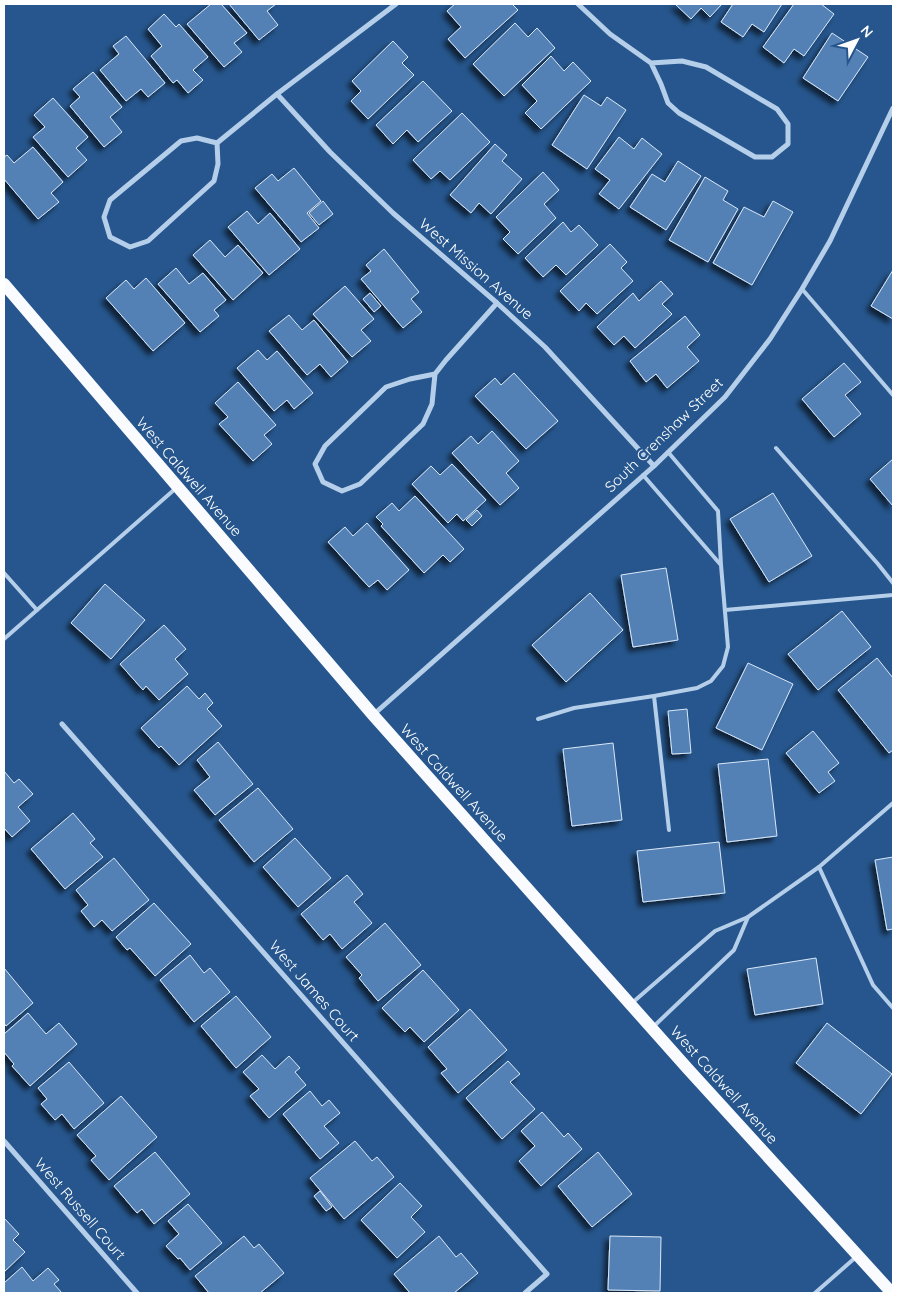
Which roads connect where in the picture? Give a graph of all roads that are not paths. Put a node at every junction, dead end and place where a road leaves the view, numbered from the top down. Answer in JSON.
{"nodes":[{"id":1,"x":396,"y":4,"type":"edge"},
{"id":2,"x":578,"y":4,"type":"edge"},
{"id":3,"x":650,"y":63,"type":"junction"},
{"id":4,"x":277,"y":94,"type":"junction"},
{"id":5,"x":893,"y":108,"type":"edge"},
{"id":6,"x":217,"y":142,"type":"junction"},
{"id":7,"x":4,"y":284,"type":"edge"},
{"id":8,"x":802,"y":288,"type":"junction"},
{"id":9,"x":497,"y":303,"type":"junction"},
{"id":10,"x":435,"y":374,"type":"junction"},
{"id":11,"x":893,"y":395,"type":"edge"},
{"id":12,"x":776,"y":448,"type":"dead end"},
{"id":13,"x":668,"y":452,"type":"junction"},
{"id":14,"x":654,"y":466,"type":"junction"},
{"id":15,"x":643,"y":475,"type":"junction"},
{"id":16,"x":177,"y":488,"type":"junction"},
{"id":17,"x":721,"y":565,"type":"junction"},
{"id":18,"x":4,"y":572,"type":"edge"},
{"id":19,"x":893,"y":583,"type":"edge"},
{"id":20,"x":893,"y":595,"type":"edge"},
{"id":21,"x":37,"y":610,"type":"junction"},
{"id":22,"x":725,"y":610,"type":"junction"},
{"id":23,"x":4,"y":639,"type":"edge"},
{"id":24,"x":654,"y":696,"type":"junction"},
{"id":25,"x":372,"y":715,"type":"junction"},
{"id":26,"x":538,"y":719,"type":"dead end"},
{"id":27,"x":62,"y":724,"type":"dead end"},
{"id":28,"x":893,"y":803,"type":"edge"},
{"id":29,"x":669,"y":830,"type":"dead end"},
{"id":30,"x":819,"y":867,"type":"junction"},
{"id":31,"x":748,"y":917,"type":"junction"},
{"id":32,"x":630,"y":1005,"type":"junction"},
{"id":33,"x":893,"y":1008,"type":"edge"},
{"id":34,"x":651,"y":1028,"type":"junction"},
{"id":35,"x":4,"y":1141,"type":"edge"},
{"id":36,"x":857,"y":1256,"type":"junction"},
{"id":37,"x":137,"y":1293,"type":"edge"},
{"id":38,"x":525,"y":1293,"type":"edge"},
{"id":39,"x":815,"y":1293,"type":"edge"},
{"id":40,"x":892,"y":1293,"type":"edge"}],
"edges":[{"from":1,"to":4,"type":"street"},
{"from":2,"to":3,"type":"street"},
{"from":3,"to":3,"type":"street"},
{"from":4,"to":6,"type":"street"},
{"from":4,"to":9,"type":"street","name":"West Mission Avenue"},
{"from":5,"to":8,"type":"street","name":"South Crenshaw Street"},
{"from":6,"to":6,"type":"street"},
{"from":7,"to":16,"type":"main road","name":"West Caldwell Avenue"},
{"from":8,"to":11,"type":"lane"},
{"from":8,"to":13,"type":"street","name":"South Crenshaw Street"},
{"from":9,"to":10,"type":"street"},
{"from":9,"to":14,"type":"street","name":"West Mission Avenue"},
{"from":10,"to":10,"type":"street"},
{"from":12,"to":19,"type":"lane"},
{"from":13,"to":14,"type":"street","name":"South Crenshaw Street"},
{"from":13,"to":17,"type":"lane"},
{"from":14,"to":15,"type":"street","name":"South Crenshaw Street"},
{"from":15,"to":17,"type":"lane"},
{"from":15,"to":25,"type":"street","name":"South Crenshaw Street"},
{"from":16,"to":21,"type":"lane"},
{"from":16,"to":25,"type":"main road","name":"West Caldwell Avenue"},
{"from":17,"to":22,"type":"lane"},
{"from":18,"to":21,"type":"lane"},
{"from":20,"to":22,"type":"lane"},
{"from":21,"to":23,"type":"lane"},
{"from":22,"to":24,"type":"lane"},
{"from":24,"to":26,"type":"lane"},
{"from":24,"to":29,"type":"lane"},
{"from":25,"to":32,"type":"main road","name":"West Caldwell Avenue"},
{"from":27,"to":38,"type":"street","name":"West James Court"},
{"from":28,"to":30,"type":"lane"},
{"from":30,"to":31,"type":"lane"},
{"from":30,"to":33,"type":"lane"},
{"from":31,"to":32,"type":"lane"},
{"from":31,"to":34,"type":"lane"},
{"from":32,"to":34,"type":"main road","name":"West Caldwell Avenue"},
{"from":34,"to":36,"type":"main road","name":"West Caldwell Avenue"},
{"from":35,"to":37,"type":"street","name":"West Russell Court"},
{"from":36,"to":39,"type":"lane"},
{"from":36,"to":40,"type":"main road","name":"West Caldwell Avenue"}]}
